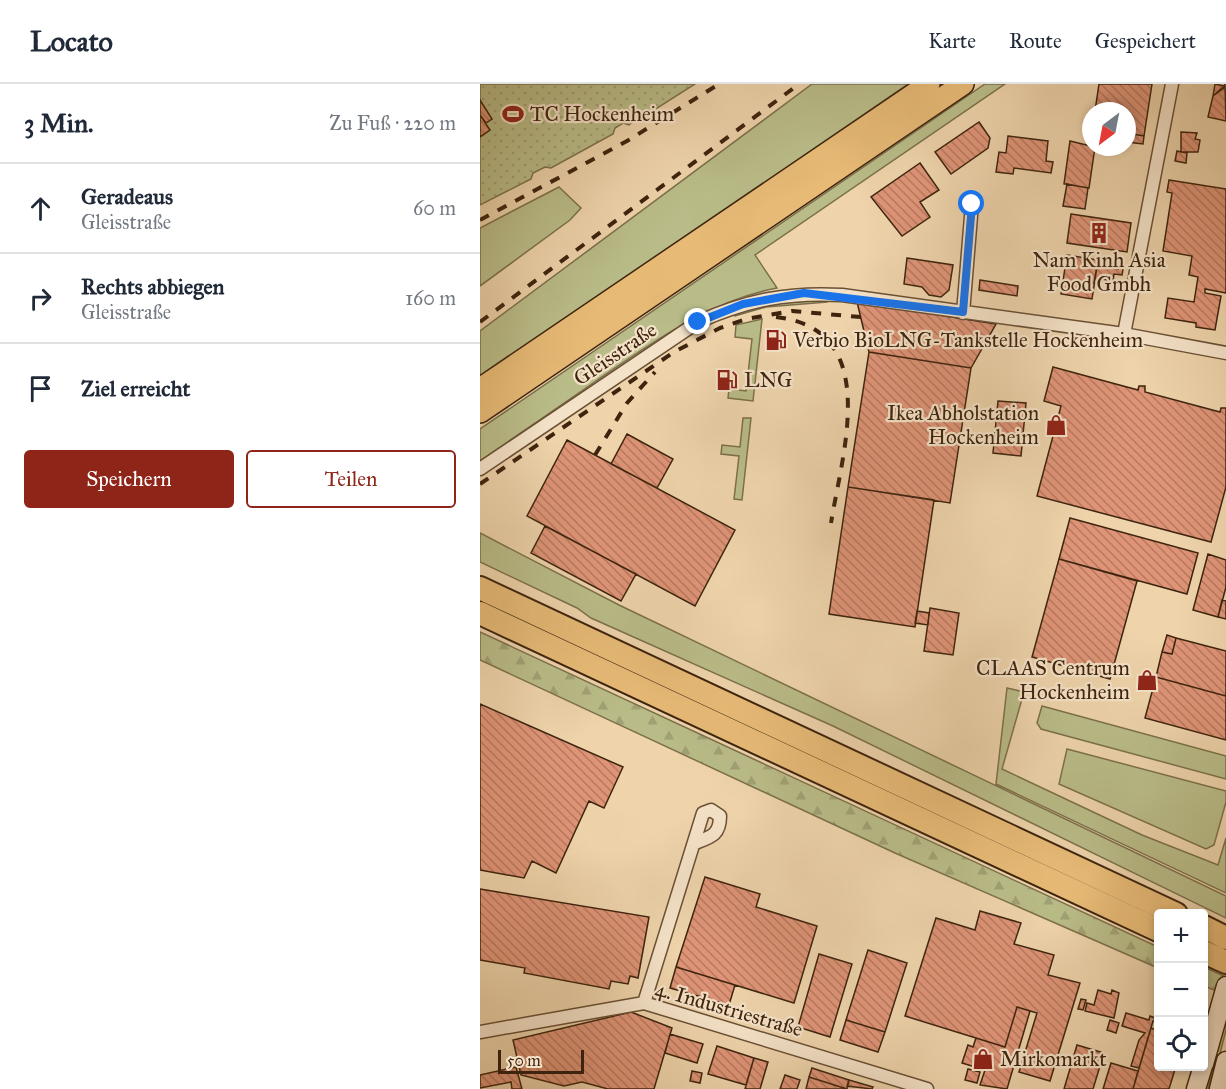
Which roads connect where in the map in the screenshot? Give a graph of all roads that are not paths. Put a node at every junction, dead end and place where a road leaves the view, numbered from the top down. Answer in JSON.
{"nodes":[{"id":1,"x":929,"y":84,"type":"edge"},
{"id":2,"x":963,"y":84,"type":"edge"},
{"id":3,"x":1172,"y":84,"type":"edge"},
{"id":4,"x":972,"y":204,"type":"dead end"},
{"id":5,"x":963,"y":312,"type":"junction"},
{"id":6,"x":1124,"y":334,"type":"junction"},
{"id":7,"x":1226,"y":353,"type":"edge"},
{"id":8,"x":480,"y":390,"type":"edge"},
{"id":9,"x":480,"y":412,"type":"edge"},
{"id":10,"x":480,"y":469,"type":"edge"},
{"id":11,"x":480,"y":588,"type":"edge"},
{"id":12,"x":480,"y":613,"type":"edge"},
{"id":13,"x":695,"y":843,"type":"dead end"},
{"id":14,"x":1165,"y":909,"type":"edge"},
{"id":15,"x":1154,"y":928,"type":"edge"},
{"id":16,"x":1208,"y":929,"type":"edge"},
{"id":17,"x":1226,"y":938,"type":"edge"},
{"id":18,"x":1226,"y":986,"type":"edge"},
{"id":19,"x":644,"y":1004,"type":"junction"},
{"id":20,"x":480,"y":1032,"type":"edge"},
{"id":21,"x":1208,"y":1048,"type":"edge"},
{"id":22,"x":1226,"y":1061,"type":"edge"},
{"id":23,"x":1201,"y":1071,"type":"edge"},
{"id":24,"x":927,"y":1089,"type":"edge"},
{"id":25,"x":1196,"y":1089,"type":"edge"},
{"id":26,"x":1218,"y":1089,"type":"edge"}],
"edges":[{"from":1,"to":8,"type":"highway"},
{"from":2,"to":9,"type":"highway"},
{"from":3,"to":6,"type":"street"},
{"from":4,"to":5,"type":"street"},
{"from":5,"to":6,"type":"street","name":"Gleisstraße"},
{"from":5,"to":10,"type":"street","name":"Gleisstraße"},
{"from":6,"to":7,"type":"street","name":"Gleisstraße"},
{"from":11,"to":14,"type":"highway"},
{"from":12,"to":15,"type":"highway"},
{"from":13,"to":19,"type":"street"},
{"from":16,"to":17,"type":"highway"},
{"from":18,"to":21,"type":"main road"},
{"from":19,"to":20,"type":"street","name":"4. Industriestraße"},
{"from":19,"to":24,"type":"street","name":"4. Industriestraße"},
{"from":22,"to":26,"type":"main road"},
{"from":23,"to":25,"type":"main road"}]}
